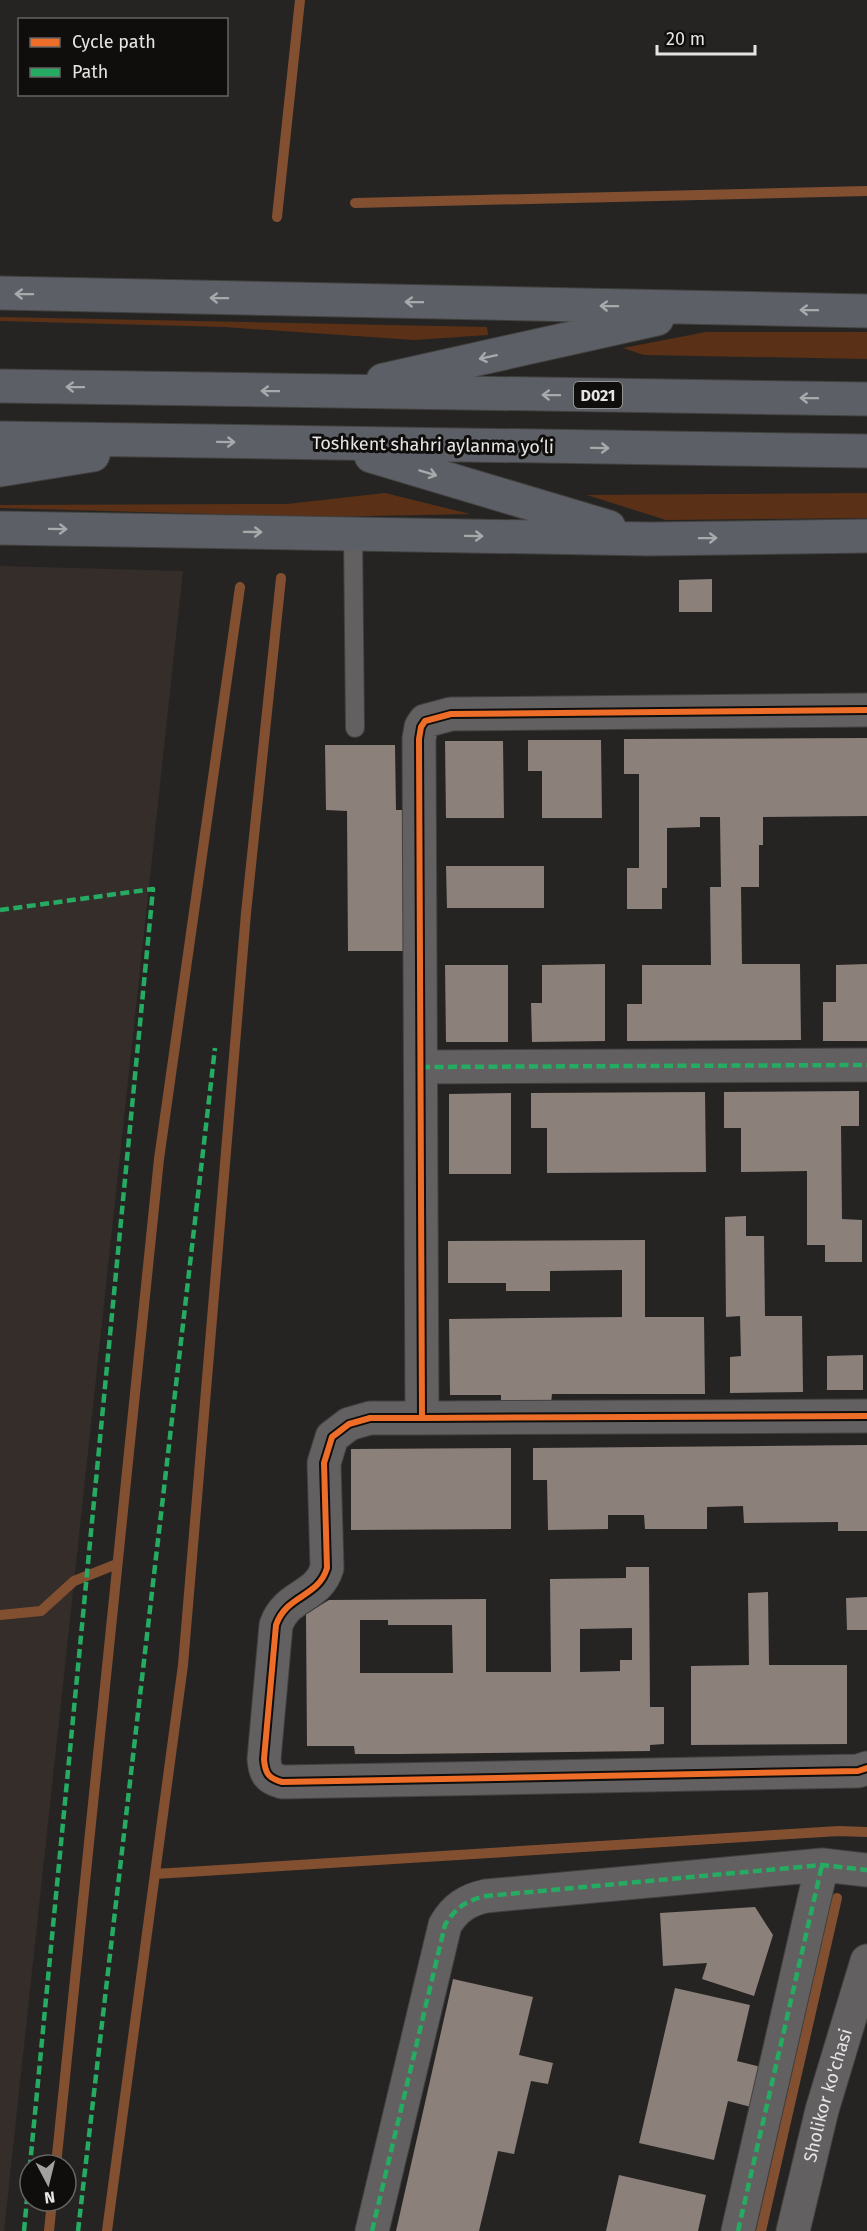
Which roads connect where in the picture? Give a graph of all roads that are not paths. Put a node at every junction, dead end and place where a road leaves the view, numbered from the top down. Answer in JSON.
{"nodes":[{"id":1,"x":0,"y":294,"type":"edge"},
{"id":2,"x":709,"y":308,"type":"junction"},
{"id":3,"x":867,"y":311,"type":"edge"},
{"id":4,"x":0,"y":386,"type":"edge"},
{"id":5,"x":329,"y":392,"type":"junction"},
{"id":6,"x":867,"y":399,"type":"edge"},
{"id":7,"x":0,"y":438,"type":"edge"},
{"id":8,"x":177,"y":441,"type":"junction"},
{"id":9,"x":332,"y":444,"type":"junction"},
{"id":10,"x":867,"y":451,"type":"edge"},
{"id":11,"x":0,"y":470,"type":"edge"},
{"id":12,"x":0,"y":528,"type":"edge"},
{"id":13,"x":353,"y":533,"type":"junction"},
{"id":14,"x":867,"y":536,"type":"edge"},
{"id":15,"x":650,"y":539,"type":"junction"},
{"id":16,"x":867,"y":710,"type":"edge"},
{"id":17,"x":355,"y":728,"type":"dead end"},
{"id":18,"x":867,"y":1065,"type":"edge"},
{"id":19,"x":421,"y":1067,"type":"junction"},
{"id":20,"x":867,"y":1416,"type":"edge"},
{"id":21,"x":422,"y":1418,"type":"junction"},
{"id":22,"x":867,"y":1767,"type":"edge"},
{"id":23,"x":822,"y":1864,"type":"junction"},
{"id":24,"x":867,"y":1870,"type":"edge"},
{"id":25,"x":867,"y":1961,"type":"edge"},
{"id":26,"x":372,"y":2231,"type":"edge"},
{"id":27,"x":738,"y":2231,"type":"edge"},
{"id":28,"x":793,"y":2231,"type":"edge"}],
"edges":[{"from":2,"to":1,"type":"highway","one_way":true},
{"from":3,"to":2,"type":"highway","one_way":true},
{"from":2,"to":5,"type":"highway","one_way":true},
{"from":5,"to":4,"type":"highway","number":"D021","one_way":true},
{"from":6,"to":5,"type":"highway","number":"D021","one_way":true},
{"from":7,"to":8,"type":"highway","name":"Toshkent shahri aylanma yoʻli"},
{"from":8,"to":9,"type":"highway","name":"Toshkent shahri aylanma yoʻli","one_way":true},
{"from":8,"to":11,"type":"highway"},
{"from":9,"to":10,"type":"highway","name":"Toshkent shahri aylanma yoʻli","one_way":true},
{"from":9,"to":15,"type":"highway","one_way":true},
{"from":12,"to":13,"type":"highway","one_way":true},
{"from":13,"to":15,"type":"highway","one_way":true},
{"from":13,"to":17,"type":"lane"},
{"from":15,"to":14,"type":"highway","one_way":true},
{"from":16,"to":19,"type":"street"},
{"from":18,"to":19,"type":"street"},
{"from":19,"to":21,"type":"street"},
{"from":20,"to":21,"type":"street"},
{"from":21,"to":22,"type":"street"},
{"from":23,"to":24,"type":"street"},
{"from":23,"to":26,"type":"street"},
{"from":23,"to":27,"type":"street"},
{"from":25,"to":28,"type":"street","name":"Sholikor ko'chasi"}]}
